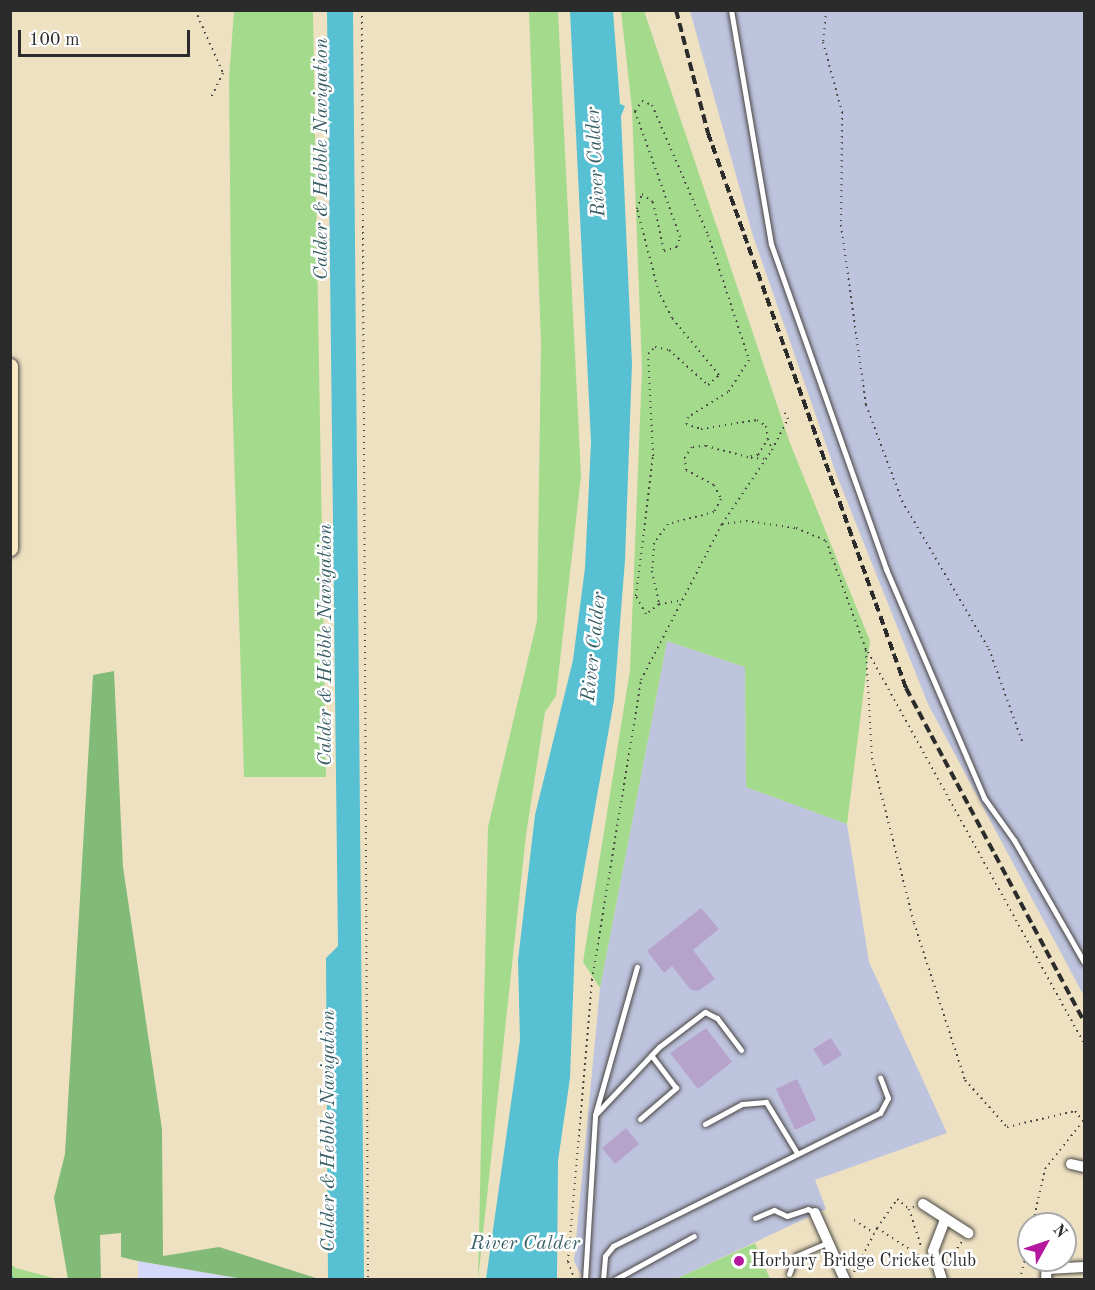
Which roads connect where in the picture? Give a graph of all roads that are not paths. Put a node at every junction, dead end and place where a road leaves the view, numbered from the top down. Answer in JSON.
{"nodes":[{"id":1,"x":731,"y":10,"type":"edge"},
{"id":2,"x":10,"y":366,"type":"edge"},
{"id":3,"x":10,"y":548,"type":"edge"},
{"id":4,"x":1084,"y":962,"type":"edge"},
{"id":5,"x":636,"y":967,"type":"dead end"},
{"id":6,"x":741,"y":1050,"type":"dead end"},
{"id":7,"x":651,"y":1055,"type":"junction"},
{"id":8,"x":880,"y":1077,"type":"dead end"},
{"id":9,"x":595,"y":1115,"type":"junction"},
{"id":10,"x":640,"y":1119,"type":"dead end"},
{"id":11,"x":705,"y":1124,"type":"dead end"},
{"id":12,"x":796,"y":1153,"type":"junction"},
{"id":13,"x":1071,"y":1164,"type":"dead end"},
{"id":14,"x":1084,"y":1167,"type":"edge"},
{"id":15,"x":923,"y":1204,"type":"road end"},
{"id":16,"x":815,"y":1213,"type":"joint"},
{"id":17,"x":755,"y":1218,"type":"dead end"},
{"id":18,"x":945,"y":1219,"type":"junction"},
{"id":19,"x":968,"y":1233,"type":"road end"},
{"id":20,"x":694,"y":1236,"type":"dead end"},
{"id":21,"x":830,"y":1241,"type":"junction"},
{"id":22,"x":789,"y":1274,"type":"dead end"},
{"id":23,"x":941,"y":1276,"type":"edge"},
{"id":24,"x":585,"y":1280,"type":"edge"},
{"id":25,"x":603,"y":1280,"type":"edge"},
{"id":26,"x":614,"y":1280,"type":"edge"},
{"id":27,"x":846,"y":1280,"type":"edge"}],
"edges":[{"from":1,"to":4,"type":"lane"},
{"from":2,"to":3,"type":"main road"},
{"from":5,"to":9,"type":"lane"},
{"from":6,"to":7,"type":"lane"},
{"from":7,"to":9,"type":"lane"},
{"from":7,"to":10,"type":"lane"},
{"from":8,"to":12,"type":"lane"},
{"from":9,"to":24,"type":"lane"},
{"from":11,"to":12,"type":"lane"},
{"from":12,"to":25,"type":"lane"},
{"from":13,"to":14,"type":"street"},
{"from":15,"to":18,"type":"street"},
{"from":16,"to":17,"type":"lane"},
{"from":16,"to":21,"type":"street"},
{"from":18,"to":19,"type":"street"},
{"from":18,"to":23,"type":"street"},
{"from":20,"to":26,"type":"lane"},
{"from":21,"to":22,"type":"lane"},
{"from":21,"to":27,"type":"street"}]}
